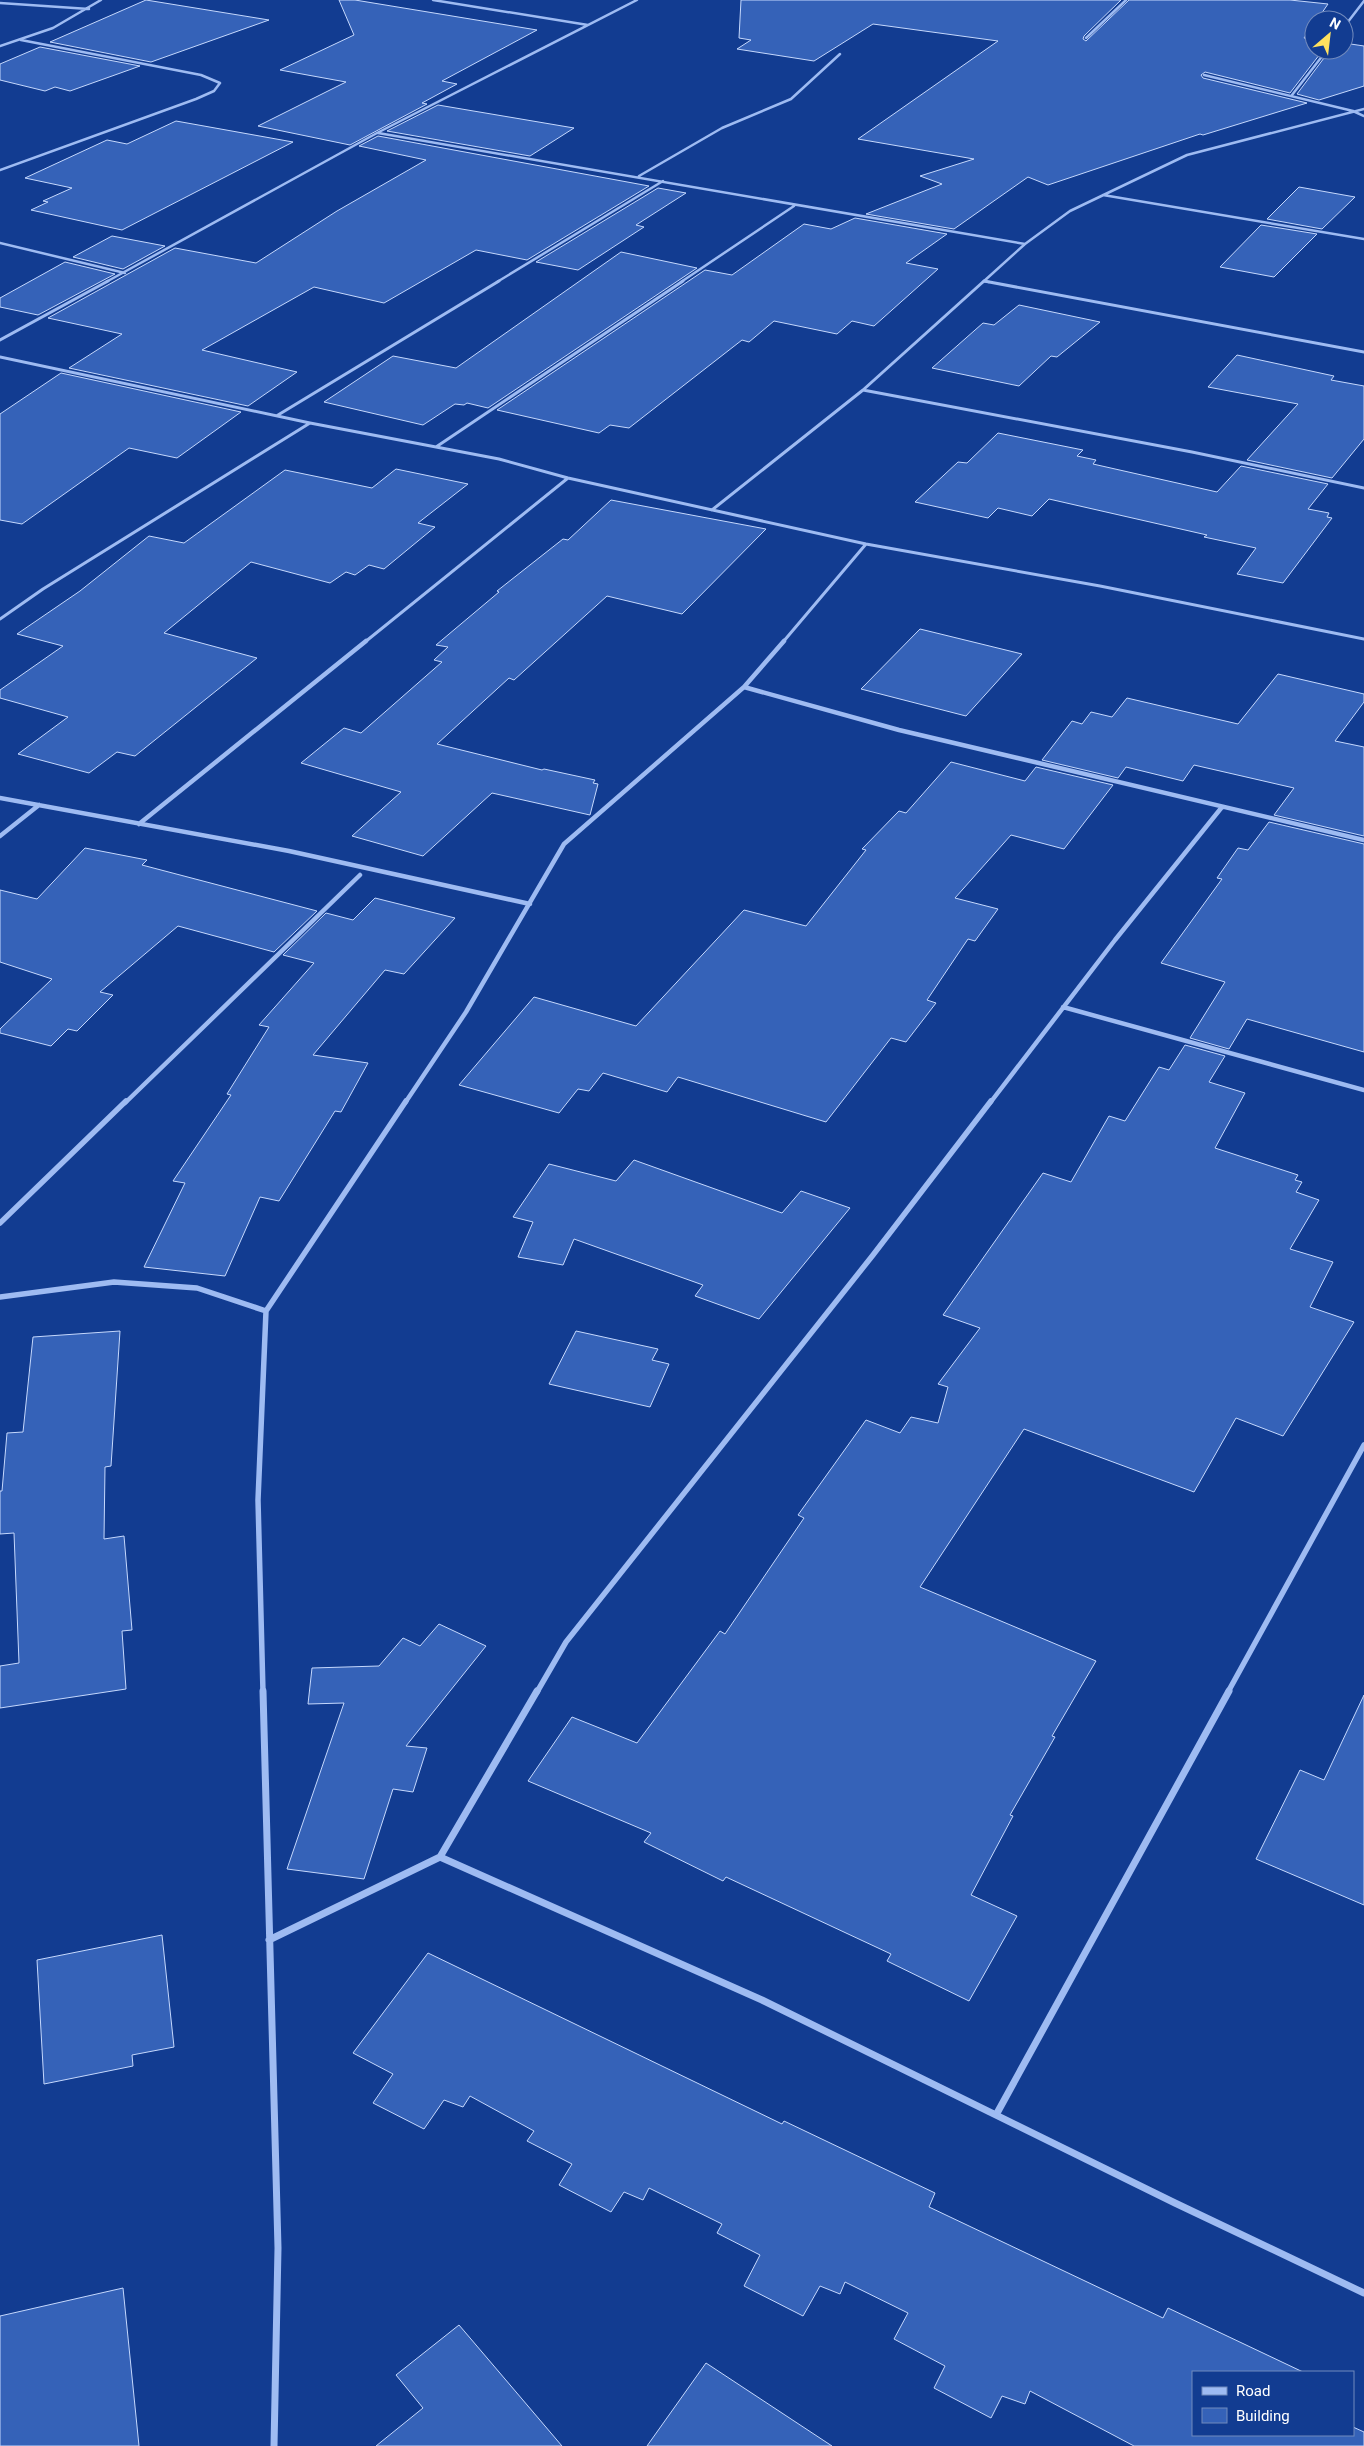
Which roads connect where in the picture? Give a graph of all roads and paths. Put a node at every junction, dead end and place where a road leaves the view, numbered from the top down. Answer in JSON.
{"nodes":[{"id":1,"x":101,"y":0,"type":"edge"},
{"id":2,"x":433,"y":0,"type":"edge"},
{"id":3,"x":637,"y":0,"type":"edge"},
{"id":4,"x":1126,"y":0,"type":"edge"},
{"id":5,"x":1364,"y":1,"type":"edge"},
{"id":6,"x":0,"y":3,"type":"edge"},
{"id":7,"x":89,"y":10,"type":"junction"},
{"id":8,"x":1354,"y":14,"type":"edge"},
{"id":9,"x":590,"y":25,"type":"junction"},
{"id":10,"x":1086,"y":38,"type":"dead end"},
{"id":11,"x":22,"y":40,"type":"junction"},
{"id":12,"x":0,"y":46,"type":"edge"},
{"id":13,"x":840,"y":54,"type":"dead end"},
{"id":14,"x":1319,"y":60,"type":"edge"},
{"id":15,"x":1204,"y":75,"type":"dead end"},
{"id":16,"x":1292,"y":95,"type":"junction"},
{"id":17,"x":1364,"y":109,"type":"edge"},
{"id":18,"x":1353,"y":111,"type":"junction"},
{"id":19,"x":1364,"y":116,"type":"edge"},
{"id":20,"x":377,"y":133,"type":"junction"},
{"id":21,"x":0,"y":170,"type":"edge"},
{"id":22,"x":638,"y":177,"type":"junction"},
{"id":23,"x":663,"y":181,"type":"junction"},
{"id":24,"x":1102,"y":194,"type":"junction"},
{"id":25,"x":794,"y":205,"type":"junction"},
{"id":26,"x":1364,"y":239,"type":"edge"},
{"id":27,"x":0,"y":243,"type":"edge"},
{"id":28,"x":1025,"y":244,"type":"junction"},
{"id":29,"x":125,"y":273,"type":"junction"},
{"id":30,"x":984,"y":282,"type":"junction"},
{"id":31,"x":0,"y":340,"type":"edge"},
{"id":32,"x":1364,"y":352,"type":"edge"},
{"id":33,"x":0,"y":357,"type":"edge"},
{"id":34,"x":863,"y":390,"type":"junction"},
{"id":35,"x":278,"y":416,"type":"junction"},
{"id":36,"x":310,"y":423,"type":"junction"},
{"id":37,"x":436,"y":447,"type":"junction"},
{"id":38,"x":568,"y":478,"type":"junction"},
{"id":39,"x":1364,"y":488,"type":"edge"},
{"id":40,"x":712,"y":510,"type":"junction"},
{"id":41,"x":866,"y":544,"type":"junction"},
{"id":42,"x":0,"y":618,"type":"edge"},
{"id":43,"x":1364,"y":639,"type":"edge"},
{"id":44,"x":744,"y":687,"type":"junction"},
{"id":45,"x":0,"y":798,"type":"edge"},
{"id":46,"x":40,"y":805,"type":"junction"},
{"id":47,"x":1222,"y":807,"type":"junction"},
{"id":48,"x":139,"y":824,"type":"junction"},
{"id":49,"x":0,"y":836,"type":"edge"},
{"id":50,"x":1364,"y":840,"type":"edge"},
{"id":51,"x":360,"y":875,"type":"dead end"},
{"id":52,"x":530,"y":904,"type":"junction"},
{"id":53,"x":1063,"y":1007,"type":"junction"},
{"id":54,"x":1364,"y":1090,"type":"edge"},
{"id":55,"x":0,"y":1223,"type":"edge"},
{"id":56,"x":0,"y":1297,"type":"edge"},
{"id":57,"x":266,"y":1311,"type":"junction"},
{"id":58,"x":1364,"y":1445,"type":"edge"},
{"id":59,"x":440,"y":1857,"type":"junction"},
{"id":60,"x":269,"y":1940,"type":"junction"},
{"id":61,"x":996,"y":2115,"type":"junction"},
{"id":62,"x":1364,"y":2292,"type":"edge"},
{"id":63,"x":274,"y":2446,"type":"edge"}],
"edges":[{"from":1,"to":7,"type":"street"},
{"from":2,"to":9,"type":"street"},
{"from":3,"to":9,"type":"street"},
{"from":4,"to":10,"type":"street"},
{"from":5,"to":8,"type":"street"},
{"from":6,"to":7,"type":"street"},
{"from":7,"to":11,"type":"street"},
{"from":9,"to":20,"type":"street"},
{"from":11,"to":12,"type":"street"},
{"from":11,"to":21,"type":"street"},
{"from":13,"to":22,"type":"street"},
{"from":14,"to":16,"type":"street"},
{"from":15,"to":16,"type":"street"},
{"from":16,"to":18,"type":"street"},
{"from":17,"to":18,"type":"street"},
{"from":18,"to":19,"type":"street"},
{"from":18,"to":24,"type":"street"},
{"from":20,"to":22,"type":"street"},
{"from":20,"to":29,"type":"street"},
{"from":22,"to":23,"type":"street"},
{"from":23,"to":25,"type":"street"},
{"from":23,"to":35,"type":"street"},
{"from":24,"to":26,"type":"street"},
{"from":24,"to":28,"type":"street"},
{"from":25,"to":28,"type":"street"},
{"from":25,"to":37,"type":"street"},
{"from":27,"to":29,"type":"street"},
{"from":28,"to":30,"type":"street"},
{"from":29,"to":31,"type":"street"},
{"from":30,"to":32,"type":"street"},
{"from":30,"to":34,"type":"street"},
{"from":33,"to":35,"type":"street"},
{"from":34,"to":39,"type":"street"},
{"from":34,"to":40,"type":"street"},
{"from":35,"to":36,"type":"street"},
{"from":36,"to":37,"type":"street"},
{"from":36,"to":42,"type":"street"},
{"from":37,"to":38,"type":"street"},
{"from":38,"to":40,"type":"street"},
{"from":38,"to":48,"type":"street"},
{"from":40,"to":41,"type":"street"},
{"from":41,"to":43,"type":"street"},
{"from":41,"to":44,"type":"street"},
{"from":44,"to":47,"type":"street"},
{"from":44,"to":52,"type":"street"},
{"from":45,"to":46,"type":"street"},
{"from":46,"to":48,"type":"street"},
{"from":46,"to":49,"type":"street"},
{"from":47,"to":50,"type":"street"},
{"from":47,"to":53,"type":"street"},
{"from":48,"to":52,"type":"street"},
{"from":51,"to":55,"type":"street"},
{"from":52,"to":57,"type":"street"},
{"from":53,"to":54,"type":"street"},
{"from":53,"to":59,"type":"street"},
{"from":56,"to":57,"type":"street"},
{"from":57,"to":60,"type":"street"},
{"from":58,"to":61,"type":"street"},
{"from":59,"to":60,"type":"street"},
{"from":59,"to":61,"type":"street"},
{"from":60,"to":63,"type":"street"},
{"from":61,"to":62,"type":"street"}]}
